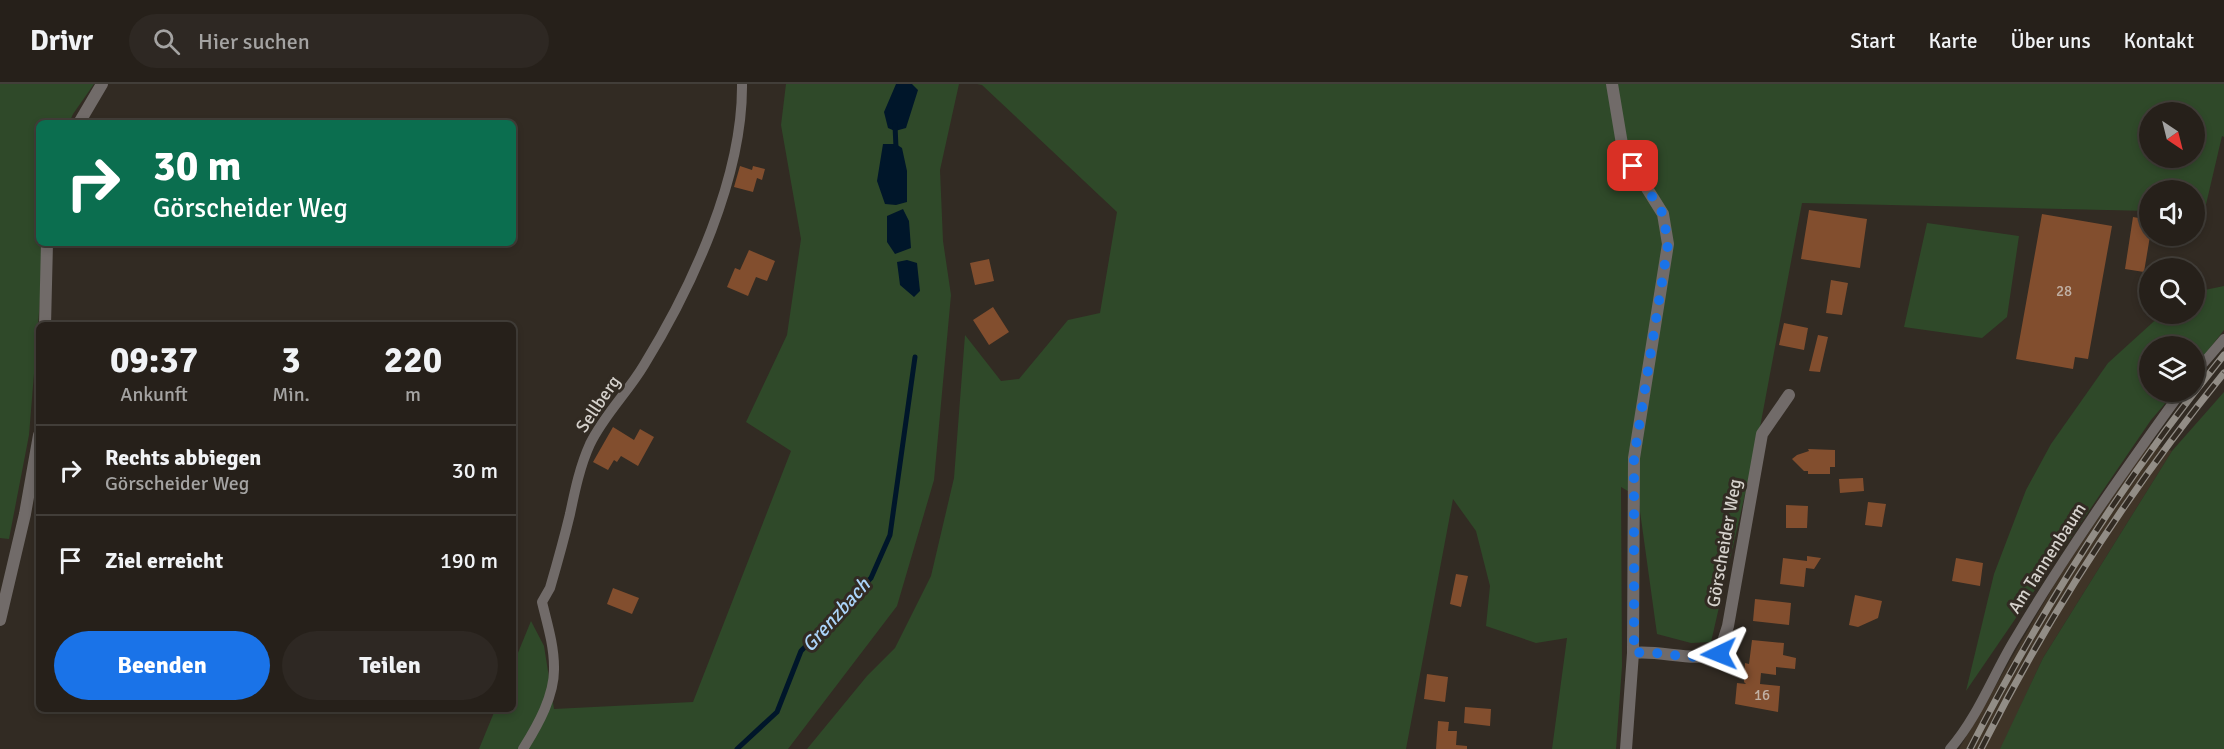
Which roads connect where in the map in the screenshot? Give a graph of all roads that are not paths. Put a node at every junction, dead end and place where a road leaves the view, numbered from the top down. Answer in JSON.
{"nodes":[{"id":1,"x":102,"y":84,"type":"edge"},
{"id":2,"x":742,"y":84,"type":"edge"},
{"id":3,"x":1611,"y":84,"type":"edge"},
{"id":4,"x":81,"y":120,"type":"edge"},
{"id":5,"x":47,"y":246,"type":"edge"},
{"id":6,"x":45,"y":322,"type":"edge"},
{"id":7,"x":2224,"y":339,"type":"edge"},
{"id":8,"x":2205,"y":361,"type":"edge"},
{"id":9,"x":1789,"y":395,"type":"dead end"},
{"id":10,"x":2174,"y":402,"type":"edge"},
{"id":11,"x":36,"y":452,"type":"edge"},
{"id":12,"x":0,"y":620,"type":"edge"},
{"id":13,"x":1634,"y":653,"type":"junction"},
{"id":14,"x":524,"y":749,"type":"edge"},
{"id":15,"x":1626,"y":749,"type":"edge"},
{"id":16,"x":1950,"y":749,"type":"edge"}],
"edges":[{"from":1,"to":4,"type":"street"},
{"from":2,"to":14,"type":"lane","name":"Sellberg"},
{"from":3,"to":13,"type":"street"},
{"from":5,"to":6,"type":"street"},
{"from":7,"to":8,"type":"lane"},
{"from":9,"to":13,"type":"street","name":"Görscheider Weg"},
{"from":10,"to":16,"type":"lane","name":"Am Tannenbaum"},
{"from":11,"to":12,"type":"street"},
{"from":13,"to":15,"type":"street"}]}
